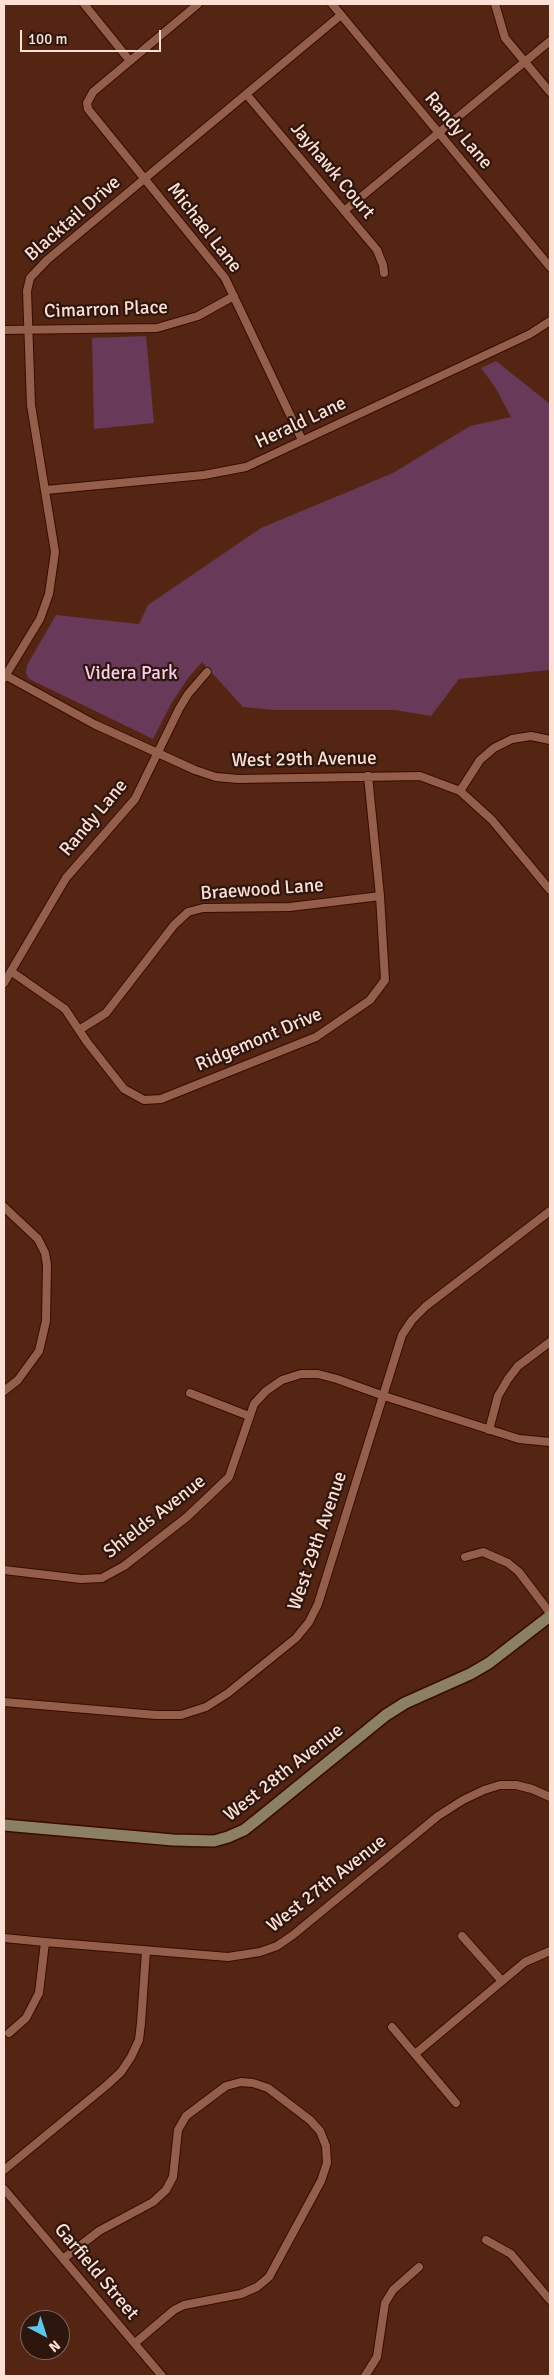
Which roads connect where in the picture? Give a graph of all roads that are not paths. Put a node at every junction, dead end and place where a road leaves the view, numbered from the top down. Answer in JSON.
{"nodes":[{"id":1,"x":84,"y":4,"type":"edge"},
{"id":2,"x":198,"y":4,"type":"edge"},
{"id":3,"x":332,"y":4,"type":"edge"},
{"id":4,"x":495,"y":4,"type":"edge"},
{"id":5,"x":341,"y":16,"type":"junction"},
{"id":6,"x":550,"y":41,"type":"edge"},
{"id":7,"x":130,"y":61,"type":"junction"},
{"id":8,"x":525,"y":62,"type":"junction"},
{"id":9,"x":550,"y":92,"type":"edge"},
{"id":10,"x":247,"y":94,"type":"junction"},
{"id":11,"x":440,"y":134,"type":"junction"},
{"id":12,"x":145,"y":179,"type":"junction"},
{"id":13,"x":344,"y":211,"type":"junction"},
{"id":14,"x":550,"y":267,"type":"edge"},
{"id":15,"x":384,"y":273,"type":"dead end"},
{"id":16,"x":234,"y":296,"type":"junction"},
{"id":17,"x":550,"y":321,"type":"edge"},
{"id":18,"x":4,"y":330,"type":"edge"},
{"id":19,"x":27,"y":330,"type":"junction"},
{"id":20,"x":302,"y":440,"type":"junction"},
{"id":21,"x":46,"y":490,"type":"junction"},
{"id":22,"x":207,"y":672,"type":"dead end"},
{"id":23,"x":5,"y":676,"type":"edge"},
{"id":24,"x":550,"y":740,"type":"edge"},
{"id":25,"x":157,"y":753,"type":"junction"},
{"id":26,"x":368,"y":776,"type":"junction"},
{"id":27,"x":460,"y":790,"type":"junction"},
{"id":28,"x":550,"y":890,"type":"edge"},
{"id":29,"x":380,"y":896,"type":"junction"},
{"id":30,"x":12,"y":972,"type":"junction"},
{"id":31,"x":4,"y":984,"type":"edge"},
{"id":32,"x":79,"y":1030,"type":"junction"},
{"id":33,"x":4,"y":1207,"type":"edge"},
{"id":34,"x":550,"y":1211,"type":"edge"},
{"id":35,"x":550,"y":1342,"type":"edge"},
{"id":36,"x":4,"y":1391,"type":"edge"},
{"id":37,"x":190,"y":1393,"type":"dead end"},
{"id":38,"x":384,"y":1396,"type":"junction"},
{"id":39,"x":249,"y":1416,"type":"junction"},
{"id":40,"x":489,"y":1430,"type":"junction"},
{"id":41,"x":550,"y":1442,"type":"edge"},
{"id":42,"x":465,"y":1557,"type":"dead end"},
{"id":43,"x":4,"y":1570,"type":"edge"},
{"id":44,"x":550,"y":1614,"type":"edge"},
{"id":45,"x":4,"y":1702,"type":"edge"},
{"id":46,"x":550,"y":1797,"type":"edge"},
{"id":47,"x":4,"y":1825,"type":"edge"},
{"id":48,"x":462,"y":1936,"type":"dead end"},
{"id":49,"x":4,"y":1938,"type":"edge"},
{"id":50,"x":45,"y":1942,"type":"junction"},
{"id":51,"x":146,"y":1951,"type":"junction"},
{"id":52,"x":550,"y":1951,"type":"edge"},
{"id":53,"x":502,"y":1981,"type":"junction"},
{"id":54,"x":392,"y":2027,"type":"dead end"},
{"id":55,"x":9,"y":2033,"type":"dead end"},
{"id":56,"x":415,"y":2054,"type":"junction"},
{"id":57,"x":456,"y":2103,"type":"dead end"},
{"id":58,"x":4,"y":2170,"type":"edge"},
{"id":59,"x":4,"y":2189,"type":"edge"},
{"id":60,"x":486,"y":2240,"type":"dead end"},
{"id":61,"x":64,"y":2259,"type":"junction"},
{"id":62,"x":419,"y":2267,"type":"dead end"},
{"id":63,"x":550,"y":2300,"type":"edge"},
{"id":64,"x":135,"y":2343,"type":"junction"},
{"id":65,"x":162,"y":2376,"type":"edge"},
{"id":66,"x":365,"y":2376,"type":"edge"}],
"edges":[{"from":1,"to":7,"type":"street"},
{"from":2,"to":7,"type":"street"},
{"from":3,"to":5,"type":"street","name":"Randy Lane"},
{"from":4,"to":8,"type":"street"},
{"from":5,"to":10,"type":"street","name":"Blacktail Drive"},
{"from":5,"to":11,"type":"street","name":"Randy Lane"},
{"from":6,"to":8,"type":"street"},
{"from":7,"to":12,"type":"street","name":"Michael Lane"},
{"from":8,"to":9,"type":"street"},
{"from":8,"to":11,"type":"street"},
{"from":10,"to":12,"type":"street","name":"Blacktail Drive"},
{"from":10,"to":13,"type":"street","name":"Jayhawk Court"},
{"from":11,"to":13,"type":"street"},
{"from":11,"to":14,"type":"street","name":"Randy Lane"},
{"from":12,"to":16,"type":"street","name":"Michael Lane"},
{"from":12,"to":19,"type":"street","name":"Blacktail Drive"},
{"from":13,"to":15,"type":"street","name":"Jayhawk Court"},
{"from":16,"to":19,"type":"street","name":"Cimarron Place"},
{"from":16,"to":20,"type":"street","name":"Michael Lane"},
{"from":17,"to":20,"type":"street","name":"Herald Lane"},
{"from":18,"to":19,"type":"street","name":"Cimarron Place"},
{"from":19,"to":21,"type":"street","name":"Blacktail Drive"},
{"from":20,"to":21,"type":"street","name":"Herald Lane"},
{"from":21,"to":23,"type":"street","name":"Blacktail Drive"},
{"from":22,"to":25,"type":"street","name":"Randy Lane"},
{"from":23,"to":25,"type":"street","name":"West 29th Avenue"},
{"from":24,"to":27,"type":"street"},
{"from":25,"to":26,"type":"street","name":"West 29th Avenue"},
{"from":25,"to":30,"type":"street","name":"Randy Lane"},
{"from":26,"to":27,"type":"street","name":"West 29th Avenue"},
{"from":26,"to":29,"type":"street","name":"Ridgemont Drive"},
{"from":27,"to":28,"type":"street","name":"West 29th Avenue"},
{"from":29,"to":32,"type":"street","name":"Braewood Lane"},
{"from":29,"to":32,"type":"street","name":"Ridgemont Drive"},
{"from":30,"to":31,"type":"street","name":"Randy Lane"},
{"from":30,"to":32,"type":"street","name":"Ridgemont Drive"},
{"from":33,"to":36,"type":"street"},
{"from":34,"to":38,"type":"street","name":"West 29th Avenue"},
{"from":35,"to":40,"type":"street"},
{"from":37,"to":39,"type":"street"},
{"from":38,"to":39,"type":"street","name":"Shields Avenue"},
{"from":38,"to":40,"type":"street","name":"Shields Avenue"},
{"from":38,"to":45,"type":"street","name":"West 29th Avenue"},
{"from":39,"to":43,"type":"street","name":"Shields Avenue"},
{"from":40,"to":41,"type":"street","name":"Shields Avenue"},
{"from":42,"to":44,"type":"street","name":"West 28th Avenue"},
{"from":44,"to":47,"type":"street","name":"West 28th Avenue"},
{"from":46,"to":51,"type":"street","name":"West 27th Avenue"},
{"from":48,"to":53,"type":"street"},
{"from":49,"to":50,"type":"street","name":"West 27th Avenue"},
{"from":50,"to":51,"type":"street","name":"West 27th Avenue"},
{"from":50,"to":55,"type":"street"},
{"from":51,"to":58,"type":"street"},
{"from":52,"to":53,"type":"street"},
{"from":53,"to":56,"type":"street"},
{"from":54,"to":56,"type":"street"},
{"from":56,"to":57,"type":"street"},
{"from":59,"to":61,"type":"street","name":"Garfield Street"},
{"from":60,"to":63,"type":"street"},
{"from":61,"to":64,"type":"street","name":"Garfield Street"},
{"from":61,"to":64,"type":"street"},
{"from":62,"to":66,"type":"street"},
{"from":64,"to":65,"type":"street","name":"Garfield Street"}]}
